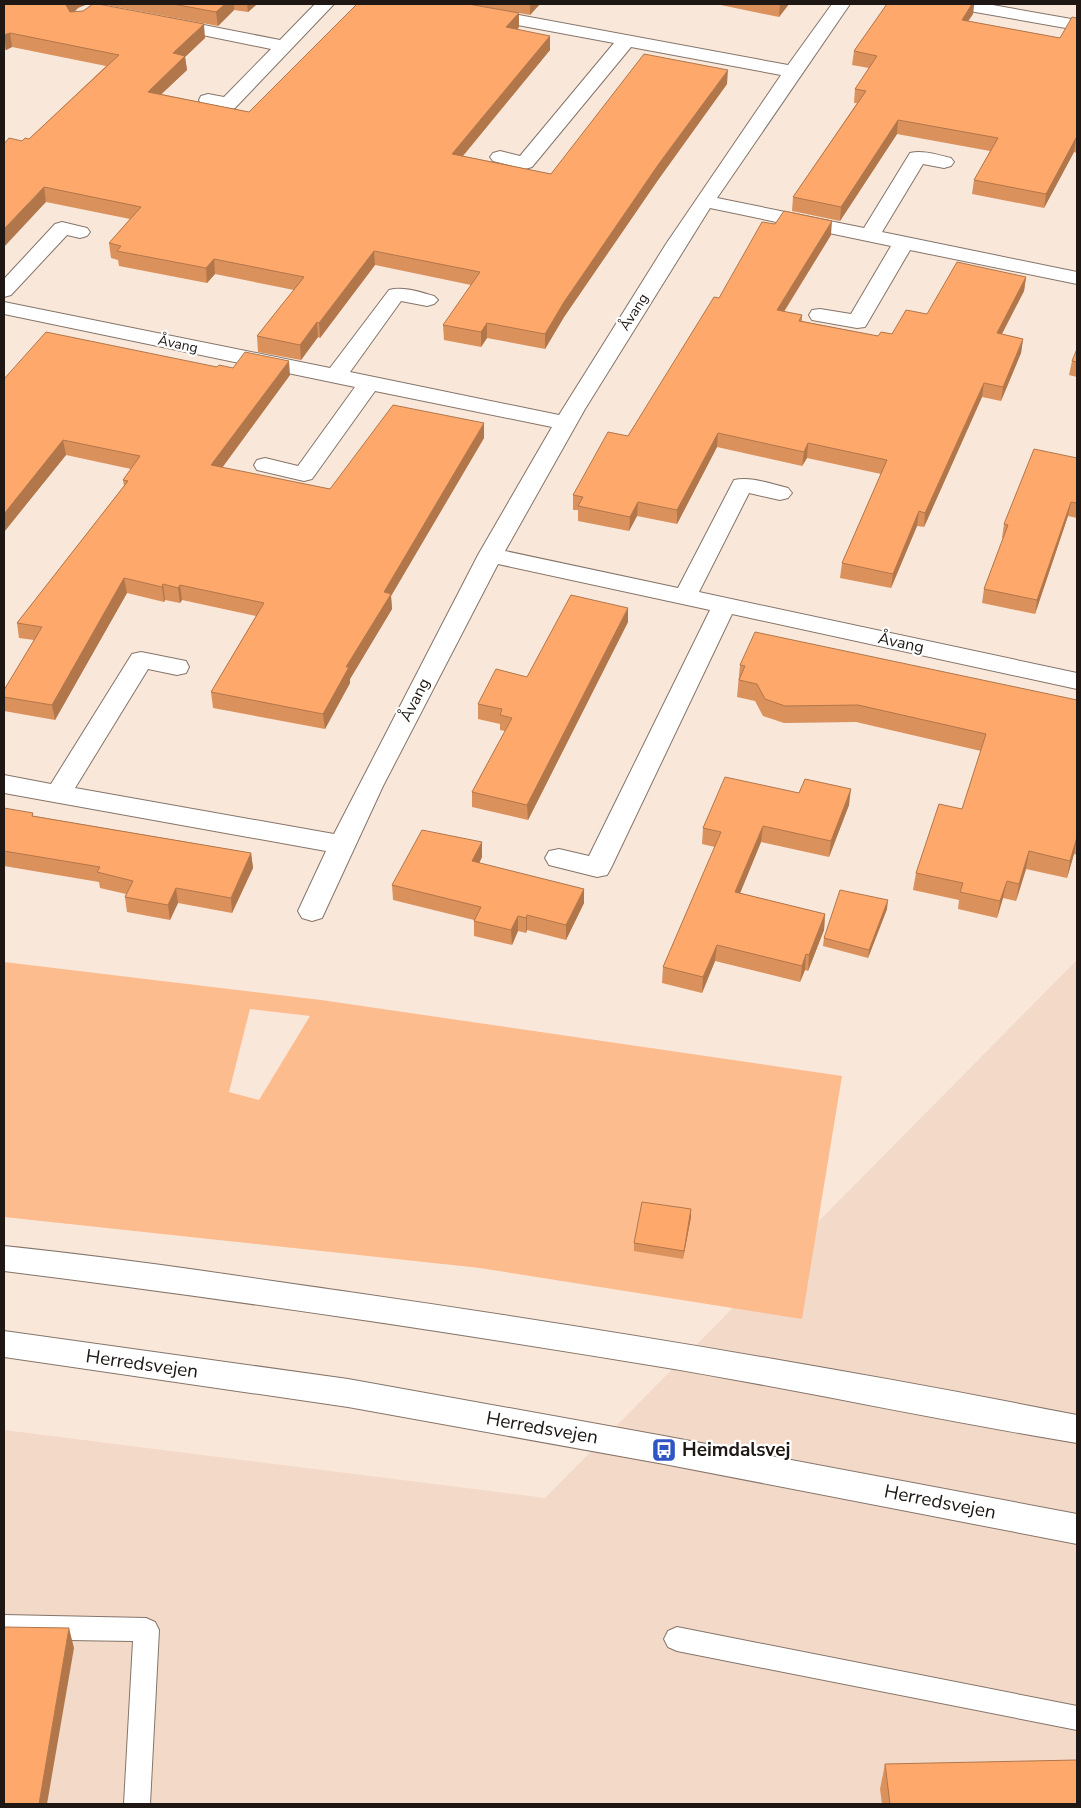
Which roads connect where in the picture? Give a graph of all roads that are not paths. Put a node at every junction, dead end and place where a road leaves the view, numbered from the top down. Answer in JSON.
{"nodes":[{"id":1,"x":325,"y":4,"type":"edge"},
{"id":2,"x":432,"y":4,"type":"edge"},
{"id":3,"x":841,"y":4,"type":"edge"},
{"id":4,"x":958,"y":4,"type":"edge"},
{"id":5,"x":149,"y":20,"type":"edge"},
{"id":6,"x":1077,"y":26,"type":"edge"},
{"id":7,"x":626,"y":41,"type":"junction"},
{"id":8,"x":284,"y":46,"type":"junction"},
{"id":9,"x":791,"y":72,"type":"junction"},
{"id":10,"x":208,"y":100,"type":"dead end"},
{"id":11,"x":500,"y":157,"type":"dead end"},
{"id":12,"x":944,"y":162,"type":"dead end"},
{"id":13,"x":704,"y":201,"type":"junction"},
{"id":14,"x":80,"y":232,"type":"dead end"},
{"id":15,"x":870,"y":235,"type":"junction"},
{"id":16,"x":904,"y":242,"type":"junction"},
{"id":17,"x":1077,"y":278,"type":"edge"},
{"id":18,"x":4,"y":291,"type":"edge"},
{"id":19,"x":426,"y":300,"type":"dead end"},
{"id":20,"x":11,"y":310,"type":"edge"},
{"id":21,"x":820,"y":314,"type":"dead end"},
{"id":22,"x":4,"y":328,"type":"edge"},
{"id":23,"x":336,"y":376,"type":"junction"},
{"id":24,"x":369,"y":383,"type":"junction"},
{"id":25,"x":565,"y":423,"type":"junction"},
{"id":26,"x":265,"y":465,"type":"dead end"},
{"id":27,"x":780,"y":493,"type":"dead end"},
{"id":28,"x":490,"y":555,"type":"junction"},
{"id":29,"x":685,"y":597,"type":"junction"},
{"id":30,"x":724,"y":605,"type":"junction"},
{"id":31,"x":177,"y":667,"type":"dead end"},
{"id":32,"x":1077,"y":682,"type":"edge"},
{"id":33,"x":4,"y":784,"type":"edge"},
{"id":34,"x":58,"y":794,"type":"junction"},
{"id":35,"x":340,"y":844,"type":"junction"},
{"id":36,"x":559,"y":858,"type":"dead end"},
{"id":37,"x":312,"y":911,"type":"dead end"},
{"id":38,"x":4,"y":1258,"type":"edge"},
{"id":39,"x":4,"y":1344,"type":"edge"},
{"id":40,"x":1077,"y":1429,"type":"edge"},
{"id":41,"x":1077,"y":1529,"type":"edge"},
{"id":42,"x":4,"y":1627,"type":"edge"},
{"id":43,"x":677,"y":1639,"type":"dead end"},
{"id":44,"x":1077,"y":1718,"type":"edge"},
{"id":45,"x":137,"y":1804,"type":"edge"}],
"edges":[{"from":1,"to":8,"type":"street"},
{"from":2,"to":7,"type":"street"},
{"from":3,"to":9,"type":"street","name":"Åvang"},
{"from":4,"to":6,"type":"street"},
{"from":5,"to":8,"type":"street"},
{"from":7,"to":9,"type":"street"},
{"from":7,"to":11,"type":"street"},
{"from":8,"to":10,"type":"street"},
{"from":9,"to":13,"type":"street","name":"Åvang"},
{"from":12,"to":15,"type":"street"},
{"from":13,"to":15,"type":"street"},
{"from":13,"to":25,"type":"street","name":"Åvang"},
{"from":14,"to":18,"type":"street"},
{"from":15,"to":16,"type":"street"},
{"from":16,"to":17,"type":"street"},
{"from":16,"to":21,"type":"street"},
{"from":19,"to":23,"type":"street"},
{"from":20,"to":22,"type":"street","name":"Åvang"},
{"from":20,"to":23,"type":"street","name":"Åvang"},
{"from":23,"to":24,"type":"street","name":"Åvang"},
{"from":24,"to":25,"type":"street","name":"Åvang"},
{"from":24,"to":26,"type":"street"},
{"from":25,"to":28,"type":"street","name":"Åvang"},
{"from":27,"to":29,"type":"street"},
{"from":28,"to":29,"type":"street","name":"Åvang"},
{"from":28,"to":35,"type":"street","name":"Åvang"},
{"from":29,"to":30,"type":"street","name":"Åvang"},
{"from":30,"to":32,"type":"street","name":"Åvang"},
{"from":30,"to":36,"type":"street"},
{"from":31,"to":34,"type":"street"},
{"from":33,"to":34,"type":"street"},
{"from":34,"to":35,"type":"street"},
{"from":35,"to":37,"type":"street","name":"Åvang"},
{"from":38,"to":40,"type":"street"},
{"from":39,"to":41,"type":"street","name":"Herredsvejen"},
{"from":42,"to":45,"type":"lane"},
{"from":43,"to":44,"type":"lane"}]}
